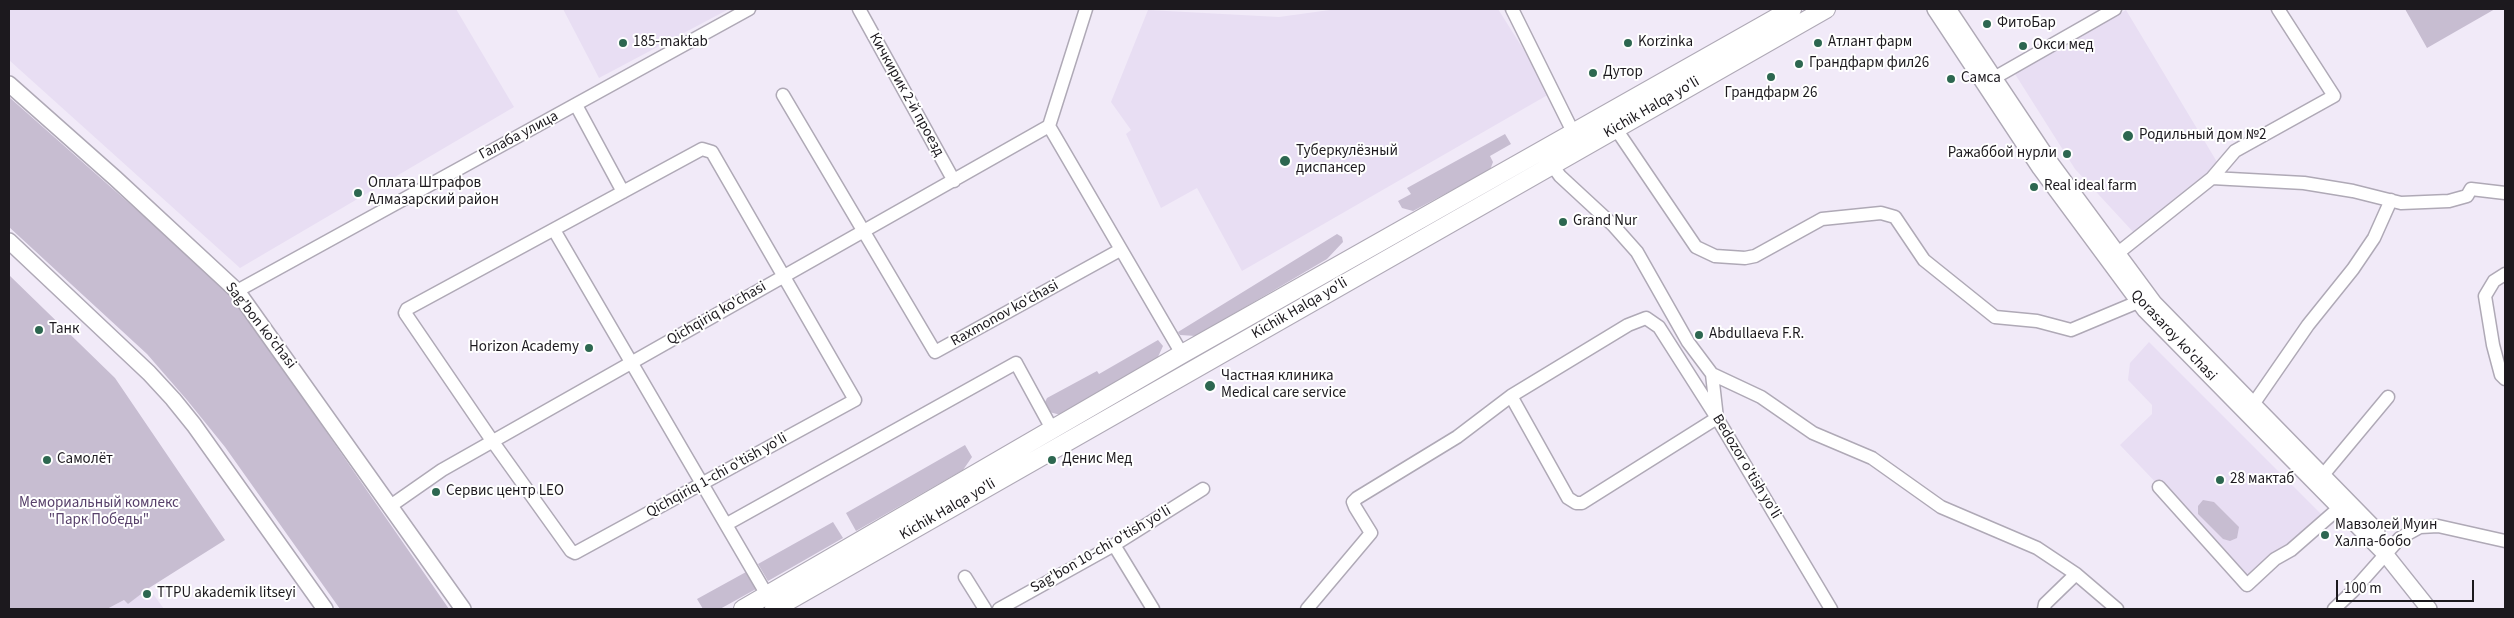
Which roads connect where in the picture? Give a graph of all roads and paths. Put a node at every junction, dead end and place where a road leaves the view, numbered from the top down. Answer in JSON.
{"nodes":[{"id":1,"x":749,"y":9,"type":"edge"},
{"id":2,"x":859,"y":9,"type":"edge"},
{"id":3,"x":1086,"y":9,"type":"edge"},
{"id":4,"x":1512,"y":9,"type":"edge"},
{"id":5,"x":1792,"y":9,"type":"edge"},
{"id":6,"x":1826,"y":9,"type":"edge"},
{"id":7,"x":1935,"y":9,"type":"edge"},
{"id":8,"x":1948,"y":9,"type":"edge"},
{"id":9,"x":2115,"y":9,"type":"edge"},
{"id":10,"x":2278,"y":9,"type":"edge"},
{"id":11,"x":1694,"y":74,"type":"junction"},
{"id":12,"x":1989,"y":81,"type":"junction"},
{"id":13,"x":9,"y":84,"type":"edge"},
{"id":14,"x":783,"y":95,"type":"dead end"},
{"id":15,"x":576,"y":106,"type":"junction"},
{"id":16,"x":1049,"y":126,"type":"junction"},
{"id":17,"x":1616,"y":129,"type":"junction"},
{"id":18,"x":1573,"y":132,"type":"junction"},
{"id":19,"x":1552,"y":165,"type":"junction"},
{"id":20,"x":2212,"y":178,"type":"junction"},
{"id":21,"x":954,"y":181,"type":"junction"},
{"id":22,"x":623,"y":192,"type":"junction"},
{"id":23,"x":2505,"y":194,"type":"edge"},
{"id":24,"x":2391,"y":200,"type":"junction"},
{"id":25,"x":554,"y":230,"type":"junction"},
{"id":26,"x":863,"y":230,"type":"junction"},
{"id":27,"x":9,"y":241,"type":"edge"},
{"id":28,"x":1120,"y":250,"type":"junction"},
{"id":29,"x":2118,"y":254,"type":"junction"},
{"id":30,"x":2505,"y":274,"type":"edge"},
{"id":31,"x":783,"y":276,"type":"junction"},
{"id":32,"x":1305,"y":284,"type":"junction"},
{"id":33,"x":237,"y":291,"type":"junction"},
{"id":34,"x":1315,"y":301,"type":"junction"},
{"id":35,"x":2138,"y":302,"type":"junction"},
{"id":36,"x":1182,"y":354,"type":"junction"},
{"id":37,"x":633,"y":362,"type":"junction"},
{"id":38,"x":1712,"y":374,"type":"junction"},
{"id":39,"x":2505,"y":379,"type":"edge"},
{"id":40,"x":1511,"y":396,"type":"junction"},
{"id":41,"x":2388,"y":397,"type":"dead end"},
{"id":42,"x":2254,"y":403,"type":"junction"},
{"id":43,"x":1717,"y":418,"type":"junction"},
{"id":44,"x":1052,"y":429,"type":"junction"},
{"id":45,"x":493,"y":442,"type":"junction"},
{"id":46,"x":2322,"y":475,"type":"junction"},
{"id":47,"x":702,"y":484,"type":"junction"},
{"id":48,"x":2159,"y":487,"type":"dead end"},
{"id":49,"x":1203,"y":489,"type":"dead end"},
{"id":50,"x":389,"y":507,"type":"junction"},
{"id":51,"x":2339,"y":508,"type":"junction"},
{"id":52,"x":727,"y":524,"type":"junction"},
{"id":53,"x":2505,"y":541,"type":"edge"},
{"id":54,"x":1114,"y":545,"type":"junction"},
{"id":55,"x":870,"y":546,"type":"junction"},
{"id":56,"x":2389,"y":551,"type":"junction"},
{"id":57,"x":2076,"y":574,"type":"junction"},
{"id":58,"x":966,"y":577,"type":"dead end"},
{"id":59,"x":771,"y":602,"type":"edge"},
{"id":60,"x":325,"y":609,"type":"edge"},
{"id":61,"x":463,"y":609,"type":"edge"},
{"id":62,"x":743,"y":609,"type":"edge"},
{"id":63,"x":985,"y":609,"type":"edge"},
{"id":64,"x":998,"y":609,"type":"edge"},
{"id":65,"x":1153,"y":609,"type":"edge"},
{"id":66,"x":1307,"y":609,"type":"edge"},
{"id":67,"x":1832,"y":609,"type":"edge"},
{"id":68,"x":2044,"y":609,"type":"edge"},
{"id":69,"x":2117,"y":609,"type":"edge"},
{"id":70,"x":2334,"y":609,"type":"edge"},
{"id":71,"x":2430,"y":609,"type":"edge"},
{"id":72,"x":2442,"y":609,"type":"edge"}],
"edges":[{"from":1,"to":15,"type":"street","name":"Галаба улица"},
{"from":2,"to":21,"type":"street","name":"Кичкирик 2-й проезд"},
{"from":3,"to":16,"type":"street"},
{"from":4,"to":18,"type":"street"},
{"from":5,"to":11,"type":"highway","name":"Kichik Halqa yo'li"},
{"from":6,"to":11,"type":"highway","name":"Kichik Halqa yo'li"},
{"from":7,"to":12,"type":"main road","name":"Qorasaroy ko'chasi"},
{"from":8,"to":12,"type":"main road","name":"Qorasaroy ko'chasi"},
{"from":9,"to":12,"type":"street"},
{"from":10,"to":20,"type":"street"},
{"from":11,"to":17,"type":"highway","name":"Kichik Halqa yo'li"},
{"from":11,"to":18,"type":"highway","name":"Kichik Halqa yo'li"},
{"from":12,"to":29,"type":"main road","name":"Qorasaroy ko'chasi"},
{"from":12,"to":35,"type":"main road","name":"Qorasaroy ko'chasi"},
{"from":13,"to":33,"type":"main road","name":"Sag’bon ko’chasi"},
{"from":14,"to":26,"type":"street"},
{"from":15,"to":22,"type":"street"},
{"from":15,"to":33,"type":"street","name":"Галаба улица"},
{"from":16,"to":21,"type":"street","name":"Qichqiriq ko'chasi"},
{"from":16,"to":28,"type":"street"},
{"from":17,"to":19,"type":"highway","name":"Kichik Halqa yo'li"},
{"from":17,"to":35,"type":"street"},
{"from":18,"to":32,"type":"highway","name":"Kichik Halqa yo'li"},
{"from":19,"to":34,"type":"highway","name":"Kichik Halqa yo'li"},
{"from":19,"to":38,"type":"street"},
{"from":20,"to":24,"type":"street"},
{"from":20,"to":29,"type":"street"},
{"from":21,"to":26,"type":"street","name":"Qichqiriq ko'chasi"},
{"from":22,"to":25,"type":"street"},
{"from":22,"to":31,"type":"street"},
{"from":23,"to":24,"type":"street"},
{"from":24,"to":42,"type":"street"},
{"from":25,"to":37,"type":"street"},
{"from":25,"to":45,"type":"street"},
{"from":26,"to":28,"type":"street","name":"Raxmonov ko'chasi"},
{"from":26,"to":31,"type":"street","name":"Qichqiriq ko'chasi"},
{"from":27,"to":60,"type":"main road"},
{"from":28,"to":36,"type":"street"},
{"from":29,"to":42,"type":"main road","name":"Qorasaroy ko'chasi"},
{"from":30,"to":39,"type":"street"},
{"from":31,"to":37,"type":"street","name":"Qichqiriq ko'chasi"},
{"from":31,"to":47,"type":"street","name":"Qichqiriq 1-chi o'tish yo'li"},
{"from":32,"to":34,"type":"highway"},
{"from":32,"to":36,"type":"highway","name":"Kichik Halqa yo'li"},
{"from":33,"to":50,"type":"main road","name":"Sag’bon ko’chasi"},
{"from":34,"to":55,"type":"highway","name":"Kichik Halqa yo'li"},
{"from":35,"to":51,"type":"main road","name":"Qorasaroy ko'chasi"},
{"from":36,"to":44,"type":"highway","name":"Kichik Halqa yo'li"},
{"from":37,"to":45,"type":"street","name":"Qichqiriq ko'chasi"},
{"from":37,"to":47,"type":"street"},
{"from":38,"to":43,"type":"street"},
{"from":38,"to":57,"type":"street"},
{"from":40,"to":43,"type":"street","name":"Bedozor o'tish yo'li"},
{"from":40,"to":43,"type":"street"},
{"from":40,"to":66,"type":"street"},
{"from":41,"to":46,"type":"street"},
{"from":42,"to":46,"type":"main road","name":"Qorasaroy ko'chasi"},
{"from":43,"to":67,"type":"street","name":"Bedozor o'tish yo'li"},
{"from":44,"to":52,"type":"street"},
{"from":44,"to":55,"type":"highway","name":"Kichik Halqa yo'li"},
{"from":45,"to":47,"type":"street","name":"Qichqiriq 1-chi o'tish yo'li"},
{"from":45,"to":50,"type":"street","name":"Qichqiriq ko'chasi"},
{"from":46,"to":56,"type":"main road","name":"Qorasaroy ko'chasi"},
{"from":47,"to":52,"type":"street"},
{"from":48,"to":51,"type":"street"},
{"from":49,"to":54,"type":"street","name":"Sag'bon 10-chi o'tish yo'li"},
{"from":50,"to":61,"type":"main road","name":"Sag’bon ko’chasi"},
{"from":51,"to":56,"type":"main road","name":"Qorasaroy ko'chasi"},
{"from":52,"to":59,"type":"street"},
{"from":53,"to":56,"type":"street"},
{"from":54,"to":64,"type":"street","name":"Sag'bon 10-chi o'tish yo'li"},
{"from":54,"to":65,"type":"street"},
{"from":55,"to":59,"type":"highway","name":"Kichik Halqa yo'li"},
{"from":56,"to":70,"type":"street"},
{"from":56,"to":71,"type":"main road","name":"Qorasaroy ko'chasi"},
{"from":56,"to":72,"type":"main road","name":"Qorasaroy ko'chasi"},
{"from":57,"to":68,"type":"street"},
{"from":57,"to":69,"type":"street"},
{"from":58,"to":63,"type":"street"},
{"from":59,"to":62,"type":"highway","name":"Kichik Halqa yo'li"}]}
